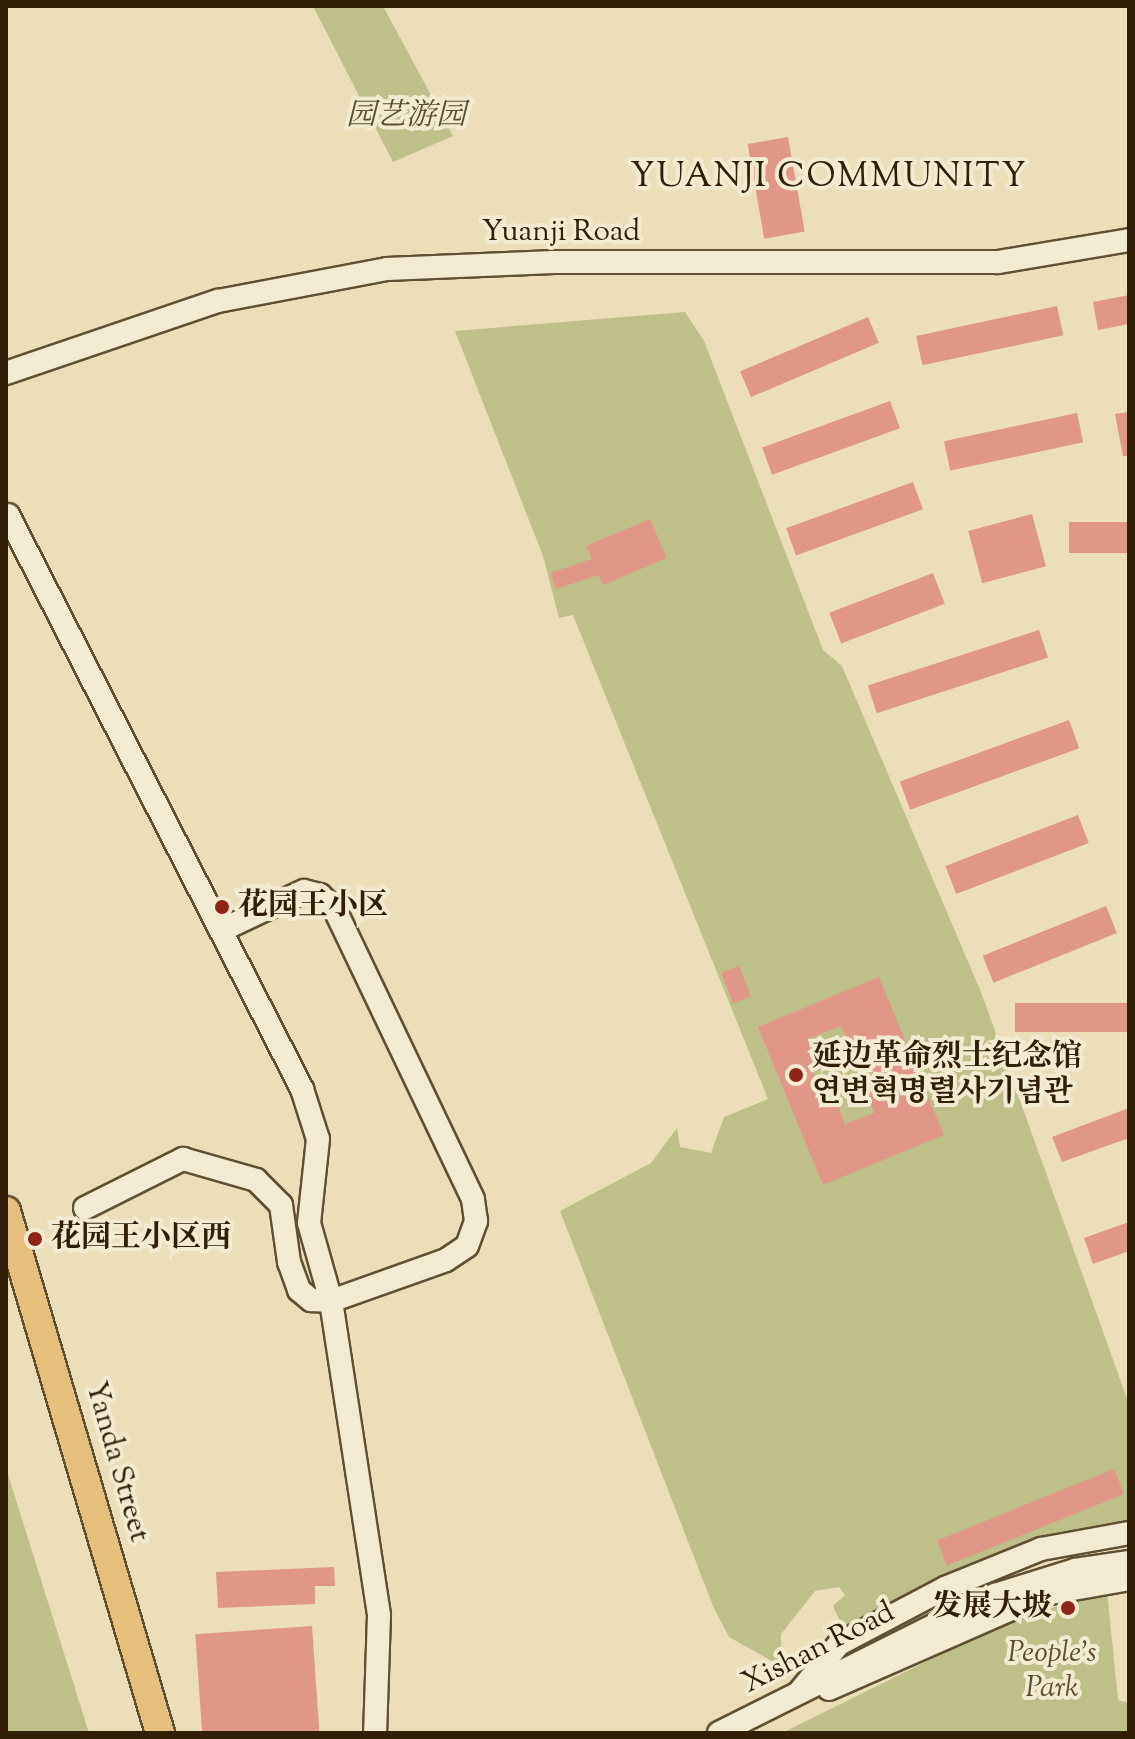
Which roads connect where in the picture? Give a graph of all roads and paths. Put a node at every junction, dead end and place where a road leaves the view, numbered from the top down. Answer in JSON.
{"nodes":[{"id":1,"x":1129,"y":240,"type":"edge"},
{"id":2,"x":6,"y":373,"type":"edge"},
{"id":3,"x":8,"y":515,"type":"edge"},
{"id":4,"x":222,"y":930,"type":"junction"},
{"id":5,"x":85,"y":1208,"type":"dead end"},
{"id":6,"x":6,"y":1211,"type":"edge"},
{"id":7,"x":331,"y":1301,"type":"junction"},
{"id":8,"x":1129,"y":1533,"type":"edge"},
{"id":9,"x":1129,"y":1562,"type":"edge"},
{"id":10,"x":1129,"y":1579,"type":"edge"},
{"id":11,"x":797,"y":1695,"type":"junction"},
{"id":12,"x":160,"y":1733,"type":"edge"},
{"id":13,"x":375,"y":1733,"type":"edge"},
{"id":14,"x":719,"y":1733,"type":"edge"}],
"edges":[{"from":1,"to":2,"type":"street","name":"Yuanji Road"},
{"from":3,"to":4,"type":"street"},
{"from":4,"to":7,"type":"street"},
{"from":4,"to":7,"type":"street"},
{"from":5,"to":7,"type":"street"},
{"from":6,"to":12,"type":"main road","name":"Yanda Street"},
{"from":7,"to":13,"type":"street"},
{"from":8,"to":11,"type":"street"},
{"from":9,"to":11,"type":"street","name":"Xishan Road"},
{"from":10,"to":11,"type":"street"},
{"from":11,"to":14,"type":"street","name":"Xishan Road"}]}
